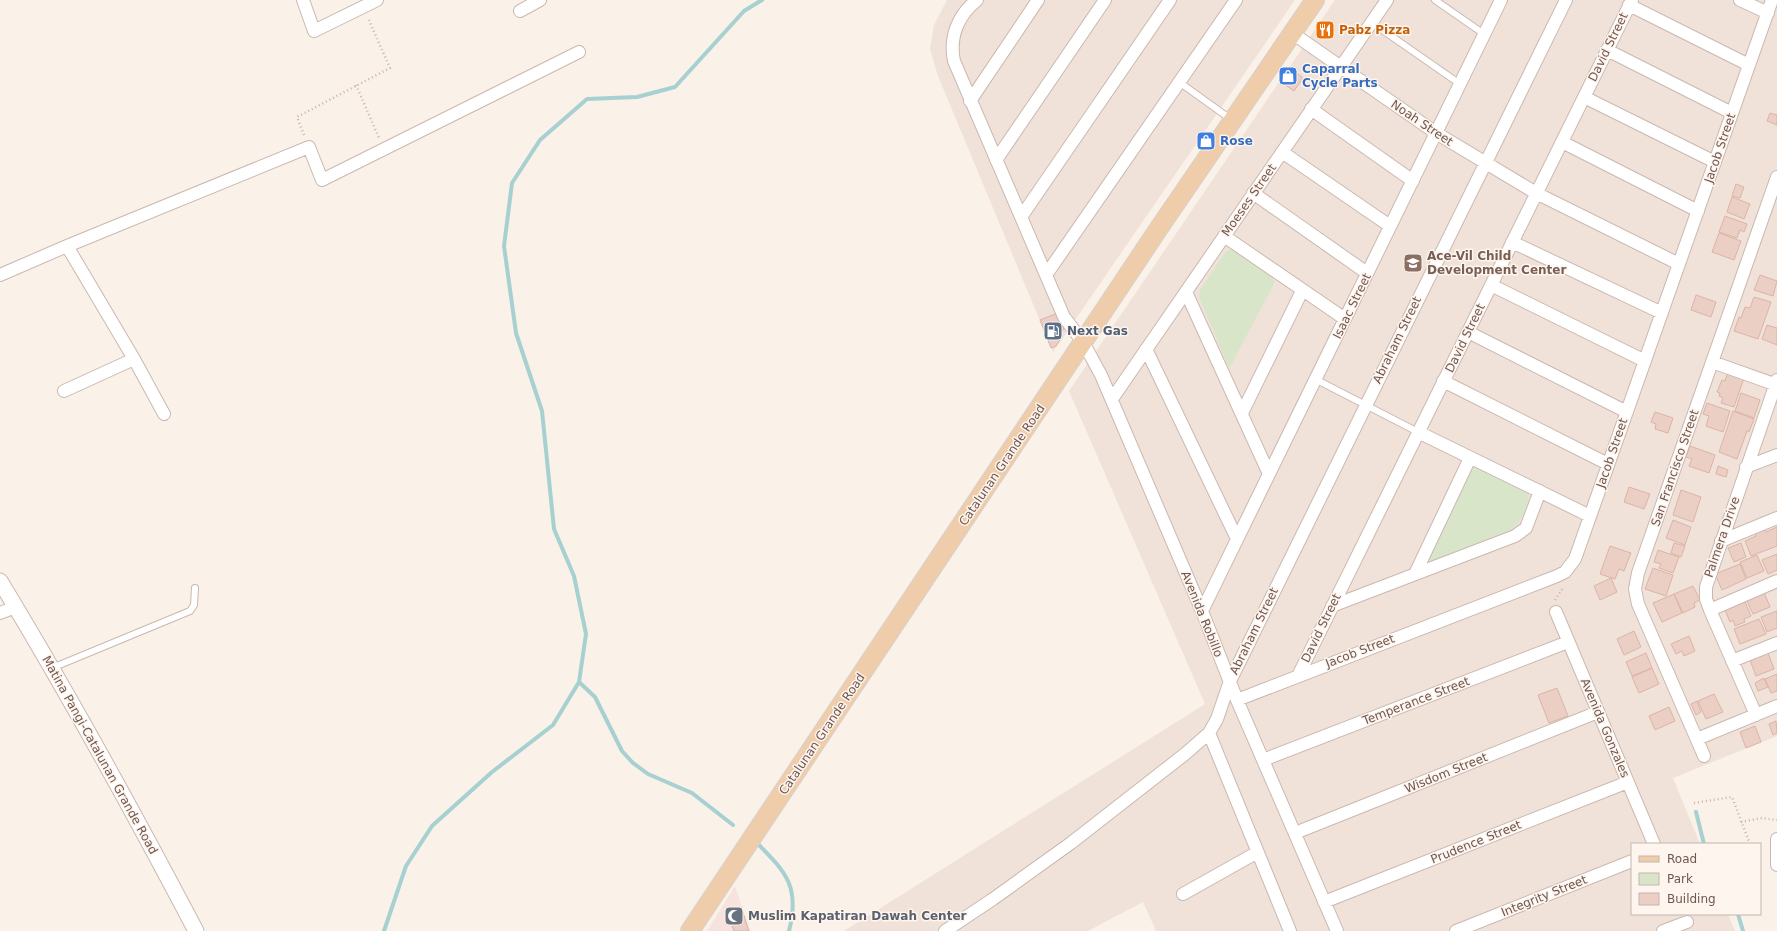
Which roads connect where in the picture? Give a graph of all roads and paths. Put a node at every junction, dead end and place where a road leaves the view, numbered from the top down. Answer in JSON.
{"nodes":[{"id":1,"x":303,"y":0,"type":"edge"},
{"id":2,"x":377,"y":0,"type":"edge"},
{"id":3,"x":540,"y":0,"type":"edge"},
{"id":4,"x":977,"y":0,"type":"edge"},
{"id":5,"x":1038,"y":0,"type":"edge"},
{"id":6,"x":1104,"y":0,"type":"edge"},
{"id":7,"x":1170,"y":0,"type":"edge"},
{"id":8,"x":1236,"y":0,"type":"edge"},
{"id":9,"x":1315,"y":0,"type":"edge"},
{"id":10,"x":1387,"y":0,"type":"edge"},
{"id":11,"x":1435,"y":0,"type":"edge"},
{"id":12,"x":1501,"y":0,"type":"edge"},
{"id":13,"x":1566,"y":0,"type":"edge"},
{"id":14,"x":1740,"y":0,"type":"edge"},
{"id":15,"x":1772,"y":0,"type":"edge"},
{"id":16,"x":1630,"y":3,"type":"edge"},
{"id":17,"x":363,"y":7,"type":"junction"},
{"id":18,"x":520,"y":11,"type":"dead end"},
{"id":19,"x":1768,"y":13,"type":"junction"},
{"id":20,"x":1372,"y":22,"type":"junction"},
{"id":21,"x":1292,"y":33,"type":"junction"},
{"id":22,"x":1484,"y":34,"type":"junction"},
{"id":23,"x":1607,"y":50,"type":"junction"},
{"id":24,"x":579,"y":52,"type":"dead end"},
{"id":25,"x":1749,"y":65,"type":"junction"},
{"id":26,"x":1341,"y":67,"type":"junction"},
{"id":27,"x":1180,"y":82,"type":"junction"},
{"id":28,"x":1460,"y":84,"type":"junction"},
{"id":29,"x":356,"y":85,"type":"junction"},
{"id":30,"x":1584,"y":96,"type":"junction"},
{"id":31,"x":970,"y":101,"type":"junction"},
{"id":32,"x":1312,"y":109,"type":"junction"},
{"id":33,"x":1732,"y":114,"type":"junction"},
{"id":34,"x":1232,"y":120,"type":"junction"},
{"id":35,"x":1436,"y":133,"type":"junction"},
{"id":36,"x":1562,"y":142,"type":"junction"},
{"id":37,"x":309,"y":147,"type":"junction"},
{"id":38,"x":384,"y":149,"type":"junction"},
{"id":39,"x":1282,"y":152,"type":"junction"},
{"id":40,"x":996,"y":160,"type":"junction"},
{"id":41,"x":1715,"y":162,"type":"junction"},
{"id":42,"x":1485,"y":163,"type":"junction"},
{"id":43,"x":1777,"y":177,"type":"edge"},
{"id":44,"x":1412,"y":181,"type":"junction"},
{"id":45,"x":1536,"y":193,"type":"junction"},
{"id":46,"x":1253,"y":194,"type":"junction"},
{"id":47,"x":1698,"y":211,"type":"junction"},
{"id":48,"x":1021,"y":218,"type":"junction"},
{"id":49,"x":1390,"y":226,"type":"junction"},
{"id":50,"x":1224,"y":236,"type":"junction"},
{"id":51,"x":1512,"y":242,"type":"junction"},
{"id":52,"x":67,"y":246,"type":"junction"},
{"id":53,"x":1679,"y":264,"type":"junction"},
{"id":54,"x":1367,"y":273,"type":"junction"},
{"id":55,"x":1046,"y":275,"type":"junction"},
{"id":56,"x":0,"y":276,"type":"edge"},
{"id":57,"x":1491,"y":286,"type":"junction"},
{"id":58,"x":1302,"y":291,"type":"junction"},
{"id":59,"x":1186,"y":292,"type":"junction"},
{"id":60,"x":1662,"y":313,"type":"junction"},
{"id":61,"x":1345,"y":319,"type":"junction"},
{"id":62,"x":1468,"y":332,"type":"junction"},
{"id":63,"x":1083,"y":342,"type":"junction"},
{"id":64,"x":1146,"y":349,"type":"junction"},
{"id":65,"x":134,"y":359,"type":"junction"},
{"id":66,"x":1645,"y":361,"type":"junction"},
{"id":67,"x":1712,"y":362,"type":"junction"},
{"id":68,"x":1316,"y":379,"type":"junction"},
{"id":69,"x":1443,"y":381,"type":"junction"},
{"id":70,"x":1776,"y":383,"type":"edge"},
{"id":71,"x":64,"y":391,"type":"dead end"},
{"id":72,"x":1112,"y":399,"type":"junction"},
{"id":73,"x":1364,"y":405,"type":"junction"},
{"id":74,"x":1626,"y":412,"type":"junction"},
{"id":75,"x":1242,"y":413,"type":"junction"},
{"id":76,"x":164,"y":414,"type":"dead end"},
{"id":77,"x":1418,"y":432,"type":"junction"},
{"id":78,"x":1777,"y":455,"type":"edge"},
{"id":79,"x":1470,"y":458,"type":"junction"},
{"id":80,"x":1608,"y":464,"type":"junction"},
{"id":81,"x":1746,"y":467,"type":"junction"},
{"id":82,"x":1269,"y":474,"type":"junction"},
{"id":83,"x":1540,"y":491,"type":"junction"},
{"id":84,"x":1590,"y":516,"type":"junction"},
{"id":85,"x":1777,"y":518,"type":"edge"},
{"id":86,"x":1237,"y":539,"type":"junction"},
{"id":87,"x":1721,"y":540,"type":"junction"},
{"id":88,"x":1565,"y":572,"type":"junction"},
{"id":89,"x":1415,"y":574,"type":"junction"},
{"id":90,"x":0,"y":581,"type":"edge"},
{"id":91,"x":1777,"y":581,"type":"edge"},
{"id":92,"x":195,"y":588,"type":"dead end"},
{"id":93,"x":1332,"y":606,"type":"junction"},
{"id":94,"x":16,"y":607,"type":"junction"},
{"id":95,"x":1710,"y":610,"type":"junction"},
{"id":96,"x":1202,"y":611,"type":"junction"},
{"id":97,"x":1556,"y":612,"type":"joint"},
{"id":98,"x":0,"y":613,"type":"edge"},
{"id":99,"x":1568,"y":642,"type":"junction"},
{"id":100,"x":1777,"y":643,"type":"edge"},
{"id":101,"x":1732,"y":661,"type":"junction"},
{"id":102,"x":52,"y":668,"type":"junction"},
{"id":103,"x":1298,"y":676,"type":"junction"},
{"id":104,"x":1230,"y":681,"type":"junction"},
{"id":105,"x":1237,"y":700,"type":"junction"},
{"id":106,"x":1777,"y":706,"type":"edge"},
{"id":107,"x":1598,"y":712,"type":"junction"},
{"id":108,"x":1756,"y":715,"type":"junction"},
{"id":109,"x":1209,"y":733,"type":"junction"},
{"id":110,"x":1697,"y":739,"type":"junction"},
{"id":111,"x":1704,"y":756,"type":"dead end"},
{"id":112,"x":1263,"y":760,"type":"junction"},
{"id":113,"x":1628,"y":782,"type":"junction"},
{"id":114,"x":1694,"y":803,"type":"dead end"},
{"id":115,"x":1777,"y":820,"type":"edge"},
{"id":116,"x":1741,"y":822,"type":"junction"},
{"id":117,"x":1295,"y":833,"type":"junction"},
{"id":118,"x":1777,"y":839,"type":"edge"},
{"id":119,"x":1654,"y":843,"type":"edge"},
{"id":120,"x":1750,"y":843,"type":"edge"},
{"id":121,"x":1256,"y":853,"type":"junction"},
{"id":122,"x":1631,"y":861,"type":"edge"},
{"id":123,"x":1777,"y":865,"type":"edge"},
{"id":124,"x":1183,"y":894,"type":"dead end"},
{"id":125,"x":1324,"y":902,"type":"junction"},
{"id":126,"x":1688,"y":922,"type":"edge"},
{"id":127,"x":196,"y":931,"type":"edge"},
{"id":128,"x":690,"y":931,"type":"edge"},
{"id":129,"x":945,"y":931,"type":"edge"},
{"id":130,"x":1290,"y":931,"type":"edge"},
{"id":131,"x":1337,"y":931,"type":"edge"},
{"id":132,"x":1456,"y":931,"type":"edge"},
{"id":133,"x":1664,"y":931,"type":"edge"}],
"edges":[{"from":1,"to":17,"type":"street"},
{"from":2,"to":17,"type":"street"},
{"from":3,"to":18,"type":"street"},
{"from":4,"to":31,"type":"street","name":"Avenida Robillo"},
{"from":5,"to":31,"type":"street"},
{"from":6,"to":40,"type":"street"},
{"from":7,"to":48,"type":"street"},
{"from":8,"to":27,"type":"street"},
{"from":9,"to":21,"type":"main road","name":"Catalunan Grande Road"},
{"from":10,"to":20,"type":"street","name":"Moeses Street"},
{"from":11,"to":22,"type":"lane"},
{"from":12,"to":22,"type":"street","name":"Isaac Street"},
{"from":13,"to":42,"type":"street","name":"Abraham Street"},
{"from":14,"to":19,"type":"street"},
{"from":15,"to":19,"type":"street","name":"Jacob Street"},
{"from":16,"to":23,"type":"street","name":"David Street"},
{"from":16,"to":25,"type":"street"},
{"from":17,"to":29,"type":"path"},
{"from":19,"to":25,"type":"street","name":"Jacob Street"},
{"from":20,"to":26,"type":"street","name":"Moeses Street"},
{"from":20,"to":28,"type":"lane"},
{"from":21,"to":26,"type":"street","name":"Noah Street"},
{"from":21,"to":34,"type":"main road","name":"Catalunan Grande Road"},
{"from":22,"to":28,"type":"street","name":"Isaac Street"},
{"from":23,"to":30,"type":"street","name":"David Street"},
{"from":23,"to":33,"type":"street"},
{"from":24,"to":38,"type":"street"},
{"from":25,"to":33,"type":"street","name":"Jacob Street"},
{"from":26,"to":32,"type":"street","name":"Moeses Street"},
{"from":26,"to":35,"type":"street","name":"Noah Street"},
{"from":27,"to":34,"type":"lane"},
{"from":27,"to":55,"type":"street"},
{"from":28,"to":35,"type":"street","name":"Isaac Street"},
{"from":29,"to":37,"type":"path"},
{"from":29,"to":38,"type":"path"},
{"from":30,"to":36,"type":"street","name":"David Street"},
{"from":30,"to":41,"type":"street"},
{"from":31,"to":40,"type":"street","name":"Avenida Robillo"},
{"from":32,"to":39,"type":"street","name":"Moeses Street"},
{"from":32,"to":44,"type":"street"},
{"from":33,"to":41,"type":"street","name":"Jacob Street"},
{"from":34,"to":63,"type":"main road","name":"Catalunan Grande Road"},
{"from":35,"to":42,"type":"street","name":"Noah Street"},
{"from":35,"to":44,"type":"street","name":"Isaac Street"},
{"from":36,"to":45,"type":"street","name":"David Street"},
{"from":36,"to":47,"type":"street"},
{"from":37,"to":38,"type":"street"},
{"from":37,"to":52,"type":"street"},
{"from":39,"to":46,"type":"street","name":"Moeses Street"},
{"from":39,"to":49,"type":"street"},
{"from":40,"to":48,"type":"street","name":"Avenida Robillo"},
{"from":41,"to":47,"type":"street","name":"Jacob Street"},
{"from":42,"to":45,"type":"street","name":"Noah Street"},
{"from":42,"to":73,"type":"street","name":"Abraham Street"},
{"from":43,"to":67,"type":"street","name":"San Francisco Street"},
{"from":44,"to":49,"type":"street","name":"Isaac Street"},
{"from":45,"to":51,"type":"street","name":"David Street"},
{"from":45,"to":53,"type":"street","name":"Noah Street"},
{"from":46,"to":50,"type":"street","name":"Moeses Street"},
{"from":46,"to":54,"type":"street"},
{"from":47,"to":53,"type":"street","name":"Jacob Street"},
{"from":48,"to":55,"type":"street","name":"Avenida Robillo"},
{"from":49,"to":54,"type":"street","name":"Isaac Street"},
{"from":50,"to":58,"type":"street"},
{"from":50,"to":59,"type":"street","name":"Moeses Street"},
{"from":51,"to":57,"type":"street","name":"David Street"},
{"from":51,"to":60,"type":"street"},
{"from":52,"to":56,"type":"street"},
{"from":52,"to":65,"type":"street"},
{"from":53,"to":60,"type":"street","name":"Jacob Street"},
{"from":54,"to":61,"type":"street","name":"Isaac Street"},
{"from":55,"to":63,"type":"street","name":"Avenida Robillo"},
{"from":57,"to":62,"type":"street","name":"David Street"},
{"from":57,"to":66,"type":"street"},
{"from":58,"to":61,"type":"street"},
{"from":58,"to":75,"type":"street"},
{"from":59,"to":64,"type":"street","name":"Moeses Street"},
{"from":59,"to":75,"type":"street"},
{"from":60,"to":66,"type":"street","name":"Jacob Street"},
{"from":61,"to":68,"type":"street","name":"Isaac Street"},
{"from":62,"to":69,"type":"street","name":"David Street"},
{"from":62,"to":74,"type":"street"},
{"from":63,"to":72,"type":"street","name":"Avenida Robillo"},
{"from":63,"to":128,"type":"main road","name":"Catalunan Grande Road"},
{"from":64,"to":72,"type":"street","name":"Moeses Street"},
{"from":64,"to":86,"type":"street"},
{"from":65,"to":71,"type":"street"},
{"from":65,"to":76,"type":"street"},
{"from":66,"to":74,"type":"street","name":"Jacob Street"},
{"from":67,"to":70,"type":"street"},
{"from":67,"to":110,"type":"street","name":"San Francisco Street"},
{"from":68,"to":73,"type":"lane"},
{"from":68,"to":82,"type":"street","name":"Isaac Street"},
{"from":69,"to":77,"type":"street","name":"David Street"},
{"from":69,"to":80,"type":"street"},
{"from":70,"to":81,"type":"street","name":"Palmera Drive"},
{"from":72,"to":96,"type":"street","name":"Avenida Robillo"},
{"from":73,"to":77,"type":"lane"},
{"from":73,"to":104,"type":"street","name":"Abraham Street"},
{"from":74,"to":80,"type":"street","name":"Jacob Street"},
{"from":75,"to":82,"type":"street"},
{"from":77,"to":79,"type":"street"},
{"from":77,"to":93,"type":"street","name":"David Street"},
{"from":78,"to":81,"type":"street"},
{"from":79,"to":83,"type":"street"},
{"from":79,"to":89,"type":"street"},
{"from":80,"to":84,"type":"street","name":"Jacob Street"},
{"from":81,"to":87,"type":"street","name":"Palmera Drive"},
{"from":82,"to":86,"type":"street","name":"Isaac Street"},
{"from":83,"to":84,"type":"street"},
{"from":83,"to":89,"type":"street"},
{"from":84,"to":88,"type":"street","name":"Jacob Street"},
{"from":85,"to":87,"type":"street"},
{"from":86,"to":96,"type":"street","name":"Isaac Street"},
{"from":87,"to":95,"type":"street","name":"Palmera Drive"},
{"from":88,"to":97,"type":"path"},
{"from":88,"to":103,"type":"street","name":"Jacob Street"},
{"from":89,"to":93,"type":"street"},
{"from":90,"to":94,"type":"street","name":"Matina Pangi-Catalunan Grande Road"},
{"from":91,"to":95,"type":"street"},
{"from":92,"to":102,"type":"lane"},
{"from":93,"to":103,"type":"street","name":"David Street"},
{"from":94,"to":98,"type":"street"},
{"from":94,"to":102,"type":"street","name":"Matina Pangi-Catalunan Grande Road"},
{"from":95,"to":101,"type":"street","name":"Palmera Drive"},
{"from":96,"to":104,"type":"street","name":"Avenida Robillo"},
{"from":97,"to":99,"type":"street","name":"Avenida Gonzales"},
{"from":99,"to":107,"type":"street","name":"Avenida Gonzales"},
{"from":99,"to":112,"type":"street","name":"Temperance Street"},
{"from":100,"to":101,"type":"street"},
{"from":101,"to":108,"type":"street","name":"Palmera Drive"},
{"from":102,"to":127,"type":"street","name":"Matina Pangi-Catalunan Grande Road"},
{"from":103,"to":105,"type":"street","name":"Jacob Street"},
{"from":104,"to":105,"type":"street","name":"Avenida Robillo"},
{"from":104,"to":109,"type":"street","name":"Abraham Street"},
{"from":105,"to":112,"type":"street","name":"Avenida Robillo"},
{"from":106,"to":108,"type":"street"},
{"from":107,"to":113,"type":"street","name":"Avenida Gonzales"},
{"from":107,"to":117,"type":"street","name":"Wisdom Street"},
{"from":108,"to":110,"type":"street"},
{"from":109,"to":121,"type":"street"},
{"from":109,"to":129,"type":"street"},
{"from":110,"to":111,"type":"street","name":"San Francisco Street"},
{"from":112,"to":117,"type":"street","name":"Avenida Robillo"},
{"from":113,"to":119,"type":"street","name":"Avenida Gonzales"},
{"from":113,"to":125,"type":"street","name":"Prudence Street"},
{"from":114,"to":116,"type":"path"},
{"from":115,"to":116,"type":"path"},
{"from":116,"to":120,"type":"path"},
{"from":117,"to":125,"type":"street","name":"Avenida Robillo"},
{"from":118,"to":123,"type":"street"},
{"from":121,"to":124,"type":"street"},
{"from":121,"to":130,"type":"street"},
{"from":122,"to":132,"type":"street","name":"Integrity Street"},
{"from":125,"to":131,"type":"street","name":"Avenida Robillo"},
{"from":126,"to":133,"type":"street"}]}
